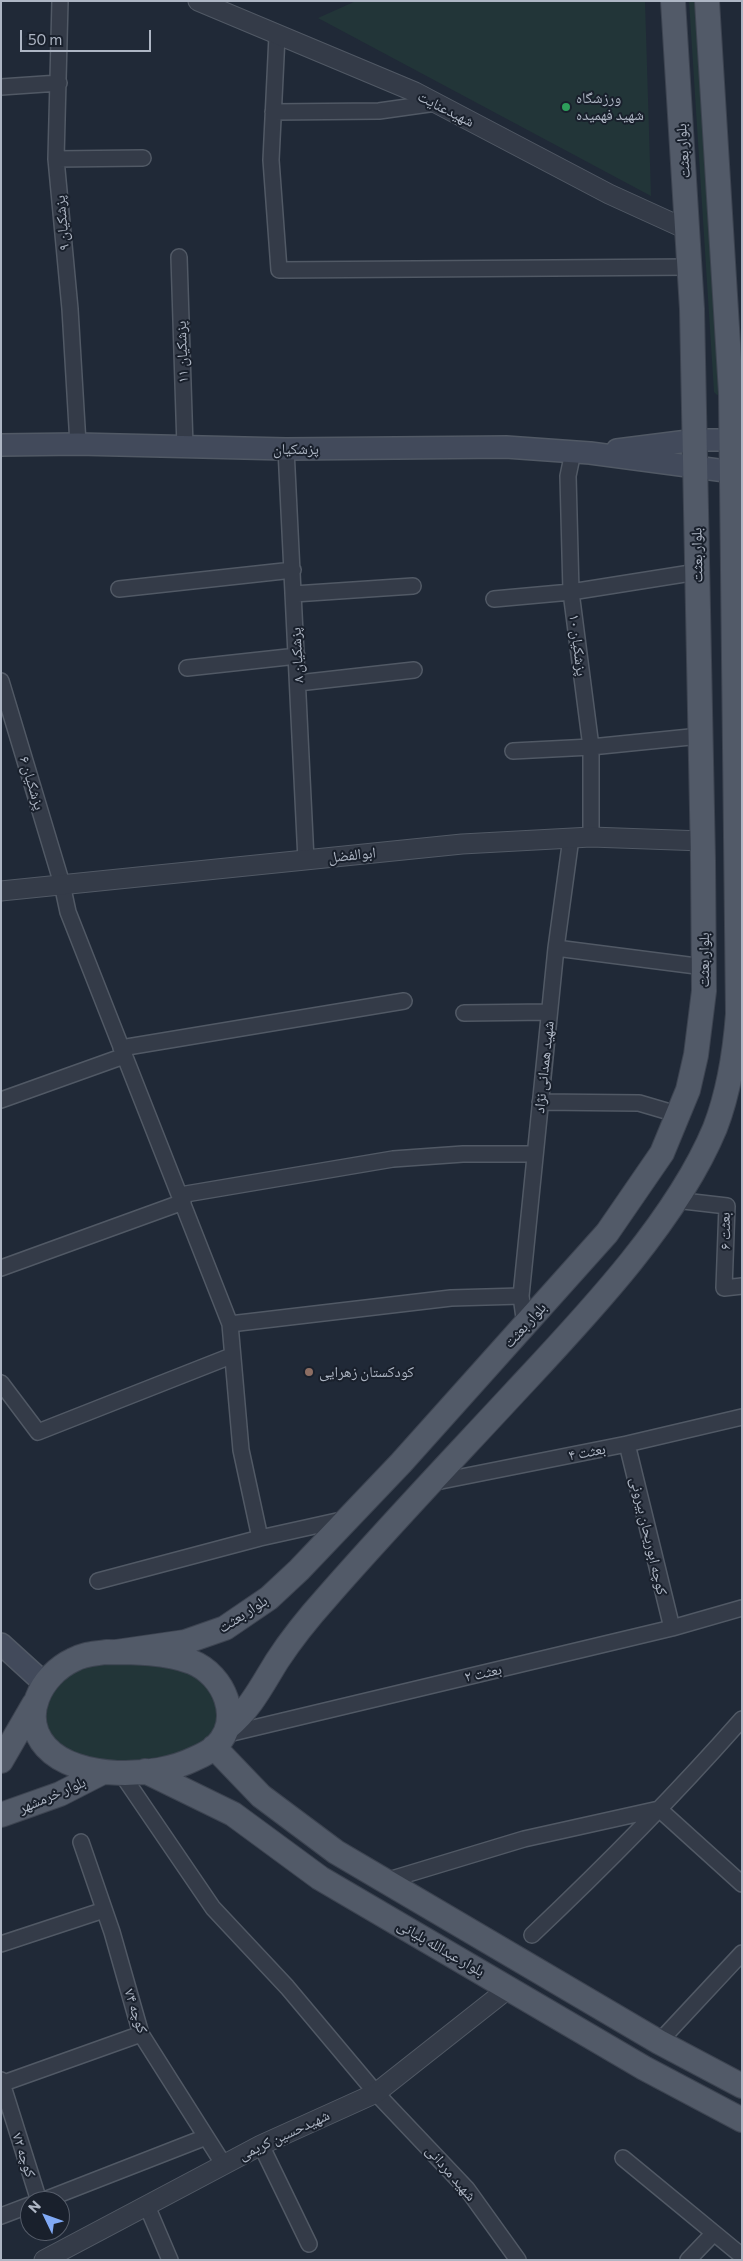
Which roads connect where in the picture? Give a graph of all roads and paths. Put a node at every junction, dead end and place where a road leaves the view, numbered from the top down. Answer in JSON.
{"nodes":[{"id":1,"x":60,"y":1,"type":"edge"},
{"id":2,"x":198,"y":1,"type":"edge"},
{"id":3,"x":673,"y":1,"type":"edge"},
{"id":4,"x":707,"y":1,"type":"edge"},
{"id":5,"x":277,"y":36,"type":"junction"},
{"id":6,"x":59,"y":83,"type":"junction"},
{"id":7,"x":1,"y":88,"type":"edge"},
{"id":8,"x":436,"y":103,"type":"junction"},
{"id":9,"x":273,"y":112,"type":"junction"},
{"id":10,"x":143,"y":158,"type":"dead end"},
{"id":11,"x":56,"y":159,"type":"junction"},
{"id":12,"x":688,"y":230,"type":"junction"},
{"id":13,"x":179,"y":257,"type":"dead end"},
{"id":14,"x":690,"y":267,"type":"junction"},
{"id":15,"x":736,"y":398,"type":"edge"},
{"id":16,"x":696,"y":440,"type":"junction"},
{"id":17,"x":737,"y":441,"type":"edge"},
{"id":18,"x":78,"y":444,"type":"junction"},
{"id":19,"x":1,"y":445,"type":"edge"},
{"id":20,"x":186,"y":447,"type":"junction"},
{"id":21,"x":286,"y":449,"type":"junction"},
{"id":22,"x":582,"y":453,"type":"junction"},
{"id":23,"x":696,"y":468,"type":"junction"},
{"id":24,"x":737,"y":472,"type":"edge"},
{"id":25,"x":738,"y":541,"type":"edge"},
{"id":26,"x":293,"y":570,"type":"junction"},
{"id":27,"x":697,"y":572,"type":"junction"},
{"id":28,"x":413,"y":586,"type":"dead end"},
{"id":29,"x":119,"y":589,"type":"dead end"},
{"id":30,"x":571,"y":592,"type":"junction"},
{"id":31,"x":294,"y":594,"type":"junction"},
{"id":32,"x":494,"y":599,"type":"dead end"},
{"id":33,"x":297,"y":656,"type":"junction"},
{"id":34,"x":187,"y":668,"type":"dead end"},
{"id":35,"x":414,"y":670,"type":"dead end"},
{"id":36,"x":1,"y":681,"type":"edge"},
{"id":37,"x":298,"y":683,"type":"junction"},
{"id":38,"x":700,"y":736,"type":"junction"},
{"id":39,"x":591,"y":747,"type":"junction"},
{"id":40,"x":513,"y":751,"type":"dead end"},
{"id":41,"x":591,"y":837,"type":"junction"},
{"id":42,"x":571,"y":838,"type":"junction"},
{"id":43,"x":703,"y":841,"type":"junction"},
{"id":44,"x":306,"y":860,"type":"junction"},
{"id":45,"x":62,"y":884,"type":"junction"},
{"id":46,"x":1,"y":891,"type":"edge"},
{"id":47,"x":556,"y":948,"type":"junction"},
{"id":48,"x":704,"y":967,"type":"junction"},
{"id":49,"x":404,"y":1002,"type":"dead end"},
{"id":50,"x":549,"y":1012,"type":"junction"},
{"id":51,"x":464,"y":1013,"type":"dead end"},
{"id":52,"x":122,"y":1052,"type":"junction"},
{"id":53,"x":1,"y":1100,"type":"edge"},
{"id":54,"x":540,"y":1102,"type":"junction"},
{"id":55,"x":680,"y":1115,"type":"junction"},
{"id":56,"x":535,"y":1154,"type":"junction"},
{"id":57,"x":182,"y":1198,"type":"junction"},
{"id":58,"x":675,"y":1200,"type":"junction"},
{"id":59,"x":1,"y":1268,"type":"edge"},
{"id":60,"x":742,"y":1286,"type":"edge"},
{"id":61,"x":521,"y":1296,"type":"junction"},
{"id":62,"x":230,"y":1324,"type":"junction"},
{"id":63,"x":525,"y":1325,"type":"junction"},
{"id":64,"x":231,"y":1356,"type":"junction"},
{"id":65,"x":3,"y":1388,"type":"edge"},
{"id":66,"x":742,"y":1417,"type":"edge"},
{"id":67,"x":627,"y":1444,"type":"junction"},
{"id":68,"x":431,"y":1483,"type":"junction"},
{"id":69,"x":350,"y":1518,"type":"junction"},
{"id":70,"x":260,"y":1538,"type":"junction"},
{"id":71,"x":98,"y":1581,"type":"dead end"},
{"id":72,"x":742,"y":1608,"type":"edge"},
{"id":73,"x":672,"y":1628,"type":"junction"},
{"id":74,"x":1,"y":1644,"type":"edge"},
{"id":75,"x":116,"y":1652,"type":"junction"},
{"id":76,"x":39,"y":1694,"type":"junction"},
{"id":77,"x":742,"y":1719,"type":"edge"},
{"id":78,"x":222,"y":1737,"type":"junction"},
{"id":79,"x":1,"y":1761,"type":"edge"},
{"id":80,"x":145,"y":1771,"type":"junction"},
{"id":81,"x":112,"y":1772,"type":"junction"},
{"id":82,"x":658,"y":1809,"type":"junction"},
{"id":83,"x":1,"y":1815,"type":"edge"},
{"id":84,"x":80,"y":1842,"type":"dead end"},
{"id":85,"x":385,"y":1881,"type":"junction"},
{"id":86,"x":742,"y":1884,"type":"edge"},
{"id":87,"x":104,"y":1910,"type":"junction"},
{"id":88,"x":532,"y":1936,"type":"dead end"},
{"id":89,"x":1,"y":1944,"type":"edge"},
{"id":90,"x":742,"y":1953,"type":"edge"},
{"id":91,"x":509,"y":1988,"type":"junction"},
{"id":92,"x":141,"y":2034,"type":"junction"},
{"id":93,"x":659,"y":2042,"type":"junction"},
{"id":94,"x":2,"y":2083,"type":"edge"},
{"id":95,"x":742,"y":2086,"type":"edge"},
{"id":96,"x":376,"y":2093,"type":"junction"},
{"id":97,"x":742,"y":2120,"type":"edge"},
{"id":98,"x":206,"y":2137,"type":"junction"},
{"id":99,"x":261,"y":2145,"type":"junction"},
{"id":100,"x":623,"y":2158,"type":"dead end"},
{"id":101,"x":224,"y":2164,"type":"junction"},
{"id":102,"x":38,"y":2191,"type":"edge"},
{"id":103,"x":67,"y":2191,"type":"edge"},
{"id":104,"x":147,"y":2206,"type":"junction"},
{"id":105,"x":20,"y":2209,"type":"edge"},
{"id":106,"x":1,"y":2216,"type":"edge"},
{"id":107,"x":713,"y":2234,"type":"junction"},
{"id":108,"x":309,"y":2244,"type":"dead end"},
{"id":109,"x":742,"y":2256,"type":"edge"},
{"id":110,"x":44,"y":2260,"type":"edge"},
{"id":111,"x":170,"y":2260,"type":"edge"},
{"id":112,"x":518,"y":2260,"type":"edge"},
{"id":113,"x":688,"y":2260,"type":"edge"}],
"edges":[{"from":1,"to":6,"type":"street","name":"پزشکیان ۹"},
{"from":2,"to":5,"type":"street","name":"شهیدعنایت"},
{"from":3,"to":12,"type":"main road","name":"بلوار بعثت"},
{"from":4,"to":15,"type":"main road"},
{"from":5,"to":8,"type":"street","name":"شهیدعنایت"},
{"from":5,"to":9,"type":"street"},
{"from":6,"to":7,"type":"street"},
{"from":6,"to":11,"type":"street","name":"پزشکیان ۹"},
{"from":8,"to":9,"type":"street"},
{"from":8,"to":12,"type":"street","name":"شهیدعنایت"},
{"from":9,"to":14,"type":"street"},
{"from":10,"to":11,"type":"street"},
{"from":11,"to":18,"type":"street","name":"پزشکیان ۹"},
{"from":12,"to":14,"type":"main road","name":"بلوار بعثت"},
{"from":13,"to":20,"type":"street","name":"پزشکیان ۱۱"},
{"from":14,"to":16,"type":"main road","name":"بلوار بعثت"},
{"from":15,"to":17,"type":"main road"},
{"from":16,"to":17,"type":"main road","name":"پزشکیان"},
{"from":16,"to":22,"type":"main road","name":"پزشکیان"},
{"from":16,"to":23,"type":"main road","name":"بلوار بعثت"},
{"from":17,"to":24,"type":"main road"},
{"from":18,"to":19,"type":"main road","name":"پزشکیان"},
{"from":18,"to":20,"type":"main road","name":"پزشکیان"},
{"from":20,"to":21,"type":"main road","name":"پزشکیان"},
{"from":21,"to":22,"type":"main road","name":"پزشکیان"},
{"from":21,"to":26,"type":"street","name":"پزشکیان ۸"},
{"from":22,"to":23,"type":"main road","name":"پزشکیان"},
{"from":22,"to":30,"type":"street","name":"پزشکیان ۱۰"},
{"from":23,"to":24,"type":"main road","name":"پزشکیان"},
{"from":23,"to":27,"type":"main road","name":"بلوار بعثت"},
{"from":24,"to":25,"type":"main road"},
{"from":25,"to":58,"type":"main road"},
{"from":26,"to":29,"type":"street"},
{"from":26,"to":31,"type":"street","name":"پزشکیان ۸"},
{"from":27,"to":30,"type":"street"},
{"from":27,"to":38,"type":"main road","name":"بلوار بعثت"},
{"from":28,"to":31,"type":"street"},
{"from":30,"to":32,"type":"street"},
{"from":30,"to":39,"type":"street","name":"پزشکیان ۱۰"},
{"from":31,"to":33,"type":"street","name":"پزشکیان ۸"},
{"from":33,"to":34,"type":"street"},
{"from":33,"to":37,"type":"street","name":"پزشکیان ۸"},
{"from":35,"to":37,"type":"street"},
{"from":36,"to":45,"type":"street","name":"پزشکیان ۶"},
{"from":37,"to":44,"type":"street","name":"پزشکیان ۸"},
{"from":38,"to":39,"type":"street"},
{"from":38,"to":43,"type":"main road","name":"بلوار بعثت"},
{"from":39,"to":40,"type":"street"},
{"from":39,"to":41,"type":"street","name":"پزشکیان ۱۰"},
{"from":41,"to":42,"type":"street","name":"ابوالفضل"},
{"from":41,"to":43,"type":"street","name":"ابوالفضل"},
{"from":42,"to":44,"type":"street","name":"ابوالفضل"},
{"from":42,"to":47,"type":"street","name":"شهید همدانی نژاد"},
{"from":43,"to":48,"type":"main road","name":"بلوار بعثت"},
{"from":44,"to":45,"type":"street","name":"ابوالفضل"},
{"from":45,"to":46,"type":"street","name":"ابوالفضل"},
{"from":45,"to":52,"type":"street","name":"پزشکیان ۶"},
{"from":47,"to":48,"type":"street"},
{"from":47,"to":50,"type":"street","name":"شهید همدانی نژاد"},
{"from":48,"to":55,"type":"main road","name":"بلوار بعثت"},
{"from":49,"to":52,"type":"street"},
{"from":50,"to":51,"type":"street"},
{"from":50,"to":54,"type":"street","name":"شهید همدانی نژاد"},
{"from":52,"to":53,"type":"street"},
{"from":52,"to":57,"type":"street","name":"پزشکیان ۶"},
{"from":54,"to":55,"type":"street"},
{"from":54,"to":56,"type":"street","name":"شهید همدانی نژاد"},
{"from":55,"to":63,"type":"main road","name":"بلوار بعثت"},
{"from":56,"to":57,"type":"street"},
{"from":56,"to":61,"type":"street","name":"شهید همدانی نژاد"},
{"from":57,"to":59,"type":"street"},
{"from":57,"to":62,"type":"street","name":"پزشکیان ۶"},
{"from":58,"to":60,"type":"street","name":"بعثت ۶"},
{"from":58,"to":68,"type":"main road"},
{"from":61,"to":62,"type":"street"},
{"from":61,"to":63,"type":"street","name":"شهید همدانی نژاد"},
{"from":62,"to":64,"type":"street","name":"پزشکیان ۶"},
{"from":63,"to":69,"type":"main road","name":"بلوار بعثت"},
{"from":64,"to":65,"type":"street"},
{"from":64,"to":70,"type":"street","name":"پزشکیان ۶"},
{"from":66,"to":67,"type":"street","name":"بعثت ۴"},
{"from":67,"to":68,"type":"street","name":"بعثت ۴"},
{"from":67,"to":73,"type":"street","name":"کوچه ابوریحان بیرونی"},
{"from":68,"to":78,"type":"main road"},
{"from":69,"to":70,"type":"street"},
{"from":69,"to":75,"type":"main road","name":"بلوار بعثت"},
{"from":70,"to":71,"type":"street"},
{"from":72,"to":73,"type":"street","name":"بعثت ۲"},
{"from":73,"to":78,"type":"street","name":"بعثت ۲"},
{"from":74,"to":76,"type":"main road"},
{"from":75,"to":76,"type":"main road"},
{"from":75,"to":78,"type":"main road"},
{"from":76,"to":79,"type":"main road"},
{"from":76,"to":81,"type":"main road"},
{"from":77,"to":82,"type":"street"},
{"from":78,"to":80,"type":"main road"},
{"from":78,"to":85,"type":"main road","name":"بلوار عبدالله بلیانی"},
{"from":80,"to":81,"type":"main road"},
{"from":80,"to":91,"type":"main road","name":"بلوار عبدالله بلیانی"},
{"from":81,"to":83,"type":"main road","name":"بلوار خرمشهر"},
{"from":81,"to":96,"type":"street","name":"شهید مردانی"},
{"from":82,"to":85,"type":"street"},
{"from":82,"to":86,"type":"street"},
{"from":82,"to":88,"type":"street"},
{"from":84,"to":87,"type":"street","name":"کوچه ۷۴"},
{"from":85,"to":93,"type":"main road","name":"بلوار عبدالله بلیانی"},
{"from":87,"to":89,"type":"street"},
{"from":87,"to":92,"type":"street","name":"کوچه ۷۴"},
{"from":90,"to":93,"type":"street"},
{"from":91,"to":96,"type":"street","name":"شهیدحسین کریمی"},
{"from":91,"to":97,"type":"main road","name":"بلوار عبدالله بلیانی"},
{"from":92,"to":94,"type":"street"},
{"from":92,"to":98,"type":"street","name":"کوچه ۷۴"},
{"from":93,"to":95,"type":"main road","name":"بلوار عبدالله بلیانی"},
{"from":94,"to":102,"type":"street","name":"کوچه ۷۲"},
{"from":96,"to":99,"type":"street","name":"شهیدحسین کریمی"},
{"from":96,"to":112,"type":"street","name":"شهید مردانی"},
{"from":98,"to":101,"type":"street","name":"کوچه ۷۴"},
{"from":98,"to":103,"type":"street"},
{"from":99,"to":101,"type":"street","name":"شهیدحسین کریمی"},
{"from":99,"to":108,"type":"street"},
{"from":100,"to":107,"type":"street"},
{"from":101,"to":104,"type":"street","name":"شهیدحسین کریمی"},
{"from":104,"to":110,"type":"street","name":"شهیدحسین کریمی"},
{"from":104,"to":111,"type":"street"},
{"from":105,"to":106,"type":"street"},
{"from":107,"to":109,"type":"street"},
{"from":107,"to":113,"type":"street"}]}
